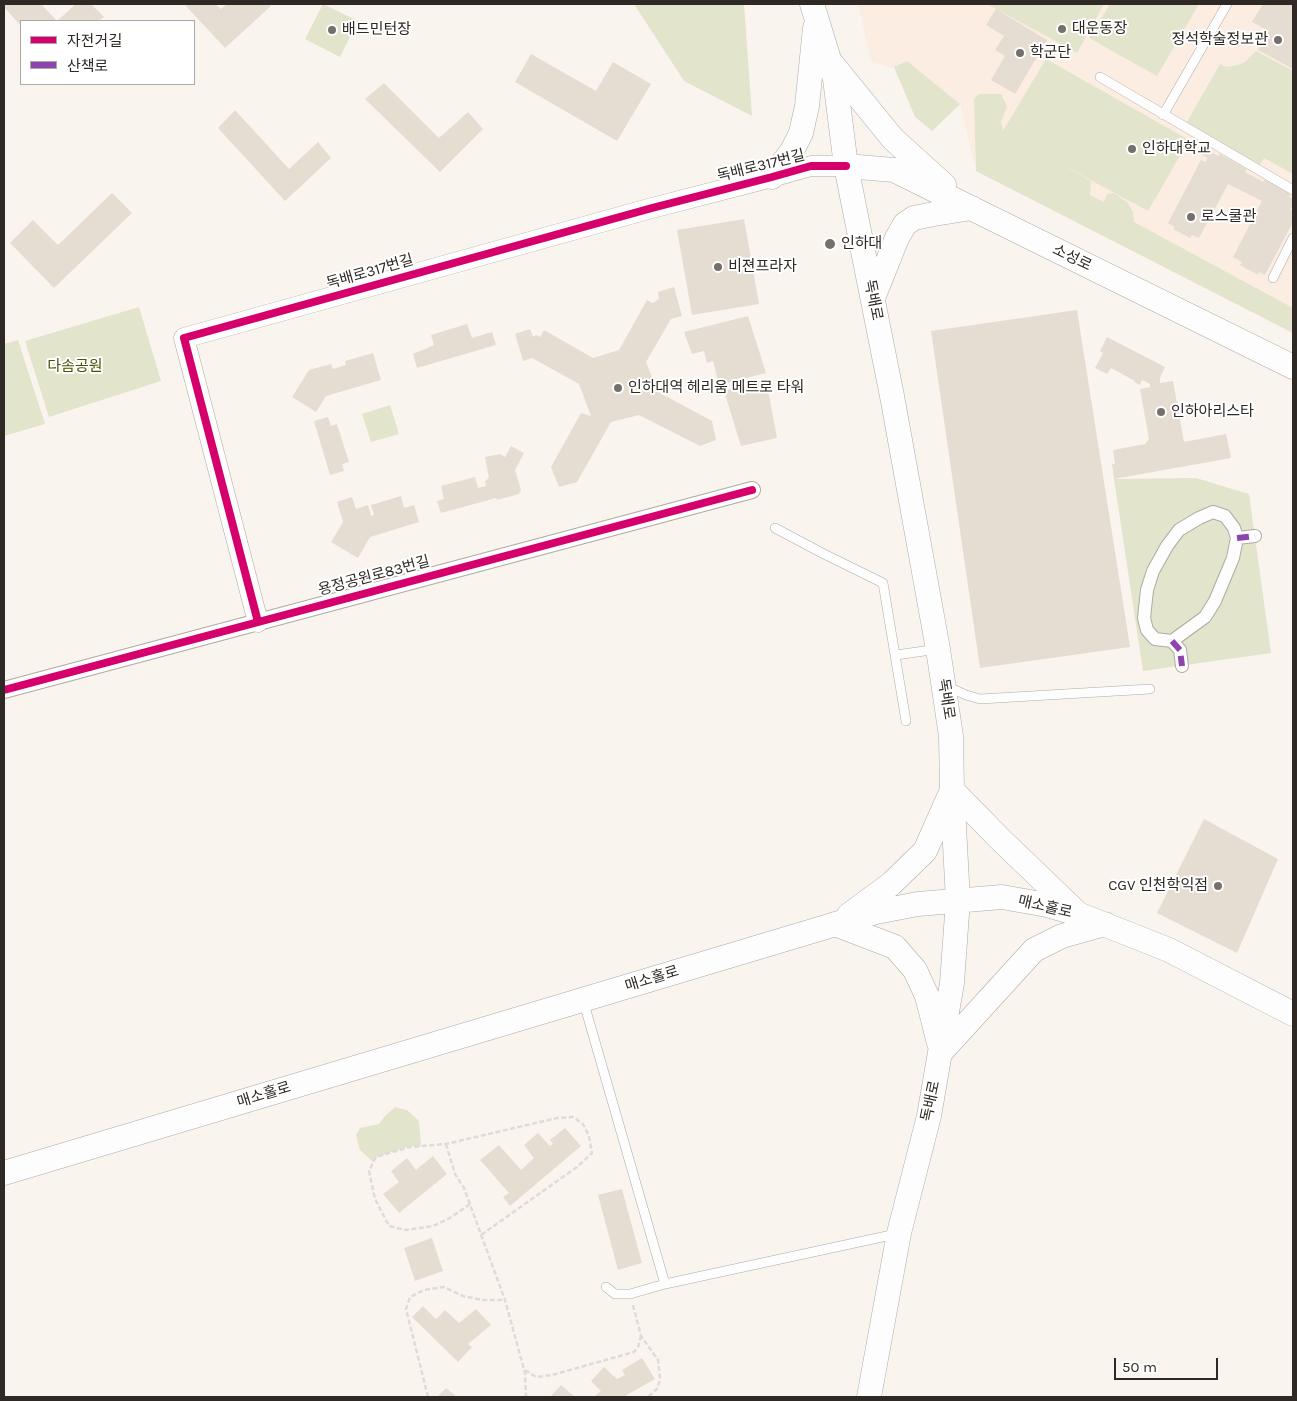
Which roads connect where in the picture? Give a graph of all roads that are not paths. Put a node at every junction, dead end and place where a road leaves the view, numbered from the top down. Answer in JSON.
{"nodes":[{"id":1,"x":1227,"y":4,"type":"edge"},
{"id":2,"x":814,"y":11,"type":"edge"},
{"id":3,"x":828,"y":59,"type":"junction"},
{"id":4,"x":1100,"y":77,"type":"dead end"},
{"id":5,"x":1163,"y":114,"type":"junction"},
{"id":6,"x":846,"y":166,"type":"junction"},
{"id":7,"x":772,"y":177,"type":"junction"},
{"id":8,"x":1293,"y":190,"type":"edge"},
{"id":9,"x":972,"y":208,"type":"junction"},
{"id":10,"x":1293,"y":238,"type":"edge"},
{"id":11,"x":1273,"y":278,"type":"dead end"},
{"id":12,"x":873,"y":298,"type":"junction"},
{"id":13,"x":1293,"y":367,"type":"edge"},
{"id":14,"x":752,"y":490,"type":"dead end"},
{"id":15,"x":776,"y":528,"type":"dead end"},
{"id":16,"x":1255,"y":536,"type":"dead end"},
{"id":17,"x":1237,"y":538,"type":"junction"},
{"id":18,"x":258,"y":622,"type":"junction"},
{"id":19,"x":1172,"y":641,"type":"junction"},
{"id":20,"x":938,"y":649,"type":"junction"},
{"id":21,"x":896,"y":655,"type":"junction"},
{"id":22,"x":1182,"y":666,"type":"dead end"},
{"id":23,"x":942,"y":677,"type":"junction"},
{"id":24,"x":4,"y":690,"type":"edge"},
{"id":25,"x":1150,"y":690,"type":"dead end"},
{"id":26,"x":906,"y":721,"type":"dead end"},
{"id":27,"x":952,"y":790,"type":"junction"},
{"id":28,"x":958,"y":900,"type":"junction"},
{"id":29,"x":1078,"y":914,"type":"junction"},
{"id":30,"x":836,"y":924,"type":"junction"},
{"id":31,"x":1105,"y":924,"type":"junction"},
{"id":32,"x":583,"y":1000,"type":"junction"},
{"id":33,"x":1293,"y":1014,"type":"edge"},
{"id":34,"x":941,"y":1052,"type":"junction"},
{"id":35,"x":4,"y":1172,"type":"edge"},
{"id":36,"x":899,"y":1233,"type":"junction"},
{"id":37,"x":665,"y":1284,"type":"junction"},
{"id":38,"x":606,"y":1287,"type":"dead end"},
{"id":39,"x":869,"y":1397,"type":"edge"}],
"edges":[{"from":1,"to":5,"type":"lane"},
{"from":2,"to":3,"type":"main road","name":"독배로"},
{"from":2,"to":7,"type":"main road"},
{"from":3,"to":6,"type":"main road","name":"독배로"},
{"from":3,"to":9,"type":"main road"},
{"from":4,"to":5,"type":"lane"},
{"from":5,"to":8,"type":"lane"},
{"from":6,"to":7,"type":"street","name":"독배로317번길"},
{"from":6,"to":9,"type":"main road","name":"소성로"},
{"from":6,"to":12,"type":"main road","name":"독배로"},
{"from":7,"to":18,"type":"street","name":"독배로317번길"},
{"from":9,"to":12,"type":"main road"},
{"from":9,"to":13,"type":"main road","name":"소성로"},
{"from":10,"to":11,"type":"lane"},
{"from":12,"to":20,"type":"main road","name":"독배로"},
{"from":14,"to":18,"type":"street","name":"용정공원로83번길"},
{"from":15,"to":21,"type":"lane"},
{"from":16,"to":17,"type":"street"},
{"from":17,"to":19,"type":"street"},
{"from":17,"to":19,"type":"street"},
{"from":18,"to":24,"type":"street","name":"용정공원로83번길"},
{"from":19,"to":22,"type":"street"},
{"from":20,"to":21,"type":"lane"},
{"from":20,"to":23,"type":"main road","name":"독배로"},
{"from":21,"to":26,"type":"lane"},
{"from":23,"to":25,"type":"lane"},
{"from":23,"to":27,"type":"main road","name":"독배로"},
{"from":27,"to":28,"type":"main road","name":"독배로"},
{"from":27,"to":29,"type":"main road"},
{"from":27,"to":30,"type":"main road"},
{"from":28,"to":29,"type":"main road","name":"매소홀로"},
{"from":28,"to":30,"type":"main road","name":"매소홀로"},
{"from":28,"to":34,"type":"main road","name":"독배로"},
{"from":29,"to":31,"type":"main road","name":"매소홀로"},
{"from":30,"to":32,"type":"main road","name":"매소홀로"},
{"from":30,"to":34,"type":"main road"},
{"from":31,"to":33,"type":"main road","name":"매소홀로"},
{"from":31,"to":34,"type":"main road"},
{"from":32,"to":35,"type":"main road","name":"매소홀로"},
{"from":32,"to":37,"type":"lane"},
{"from":34,"to":36,"type":"main road","name":"독배로"},
{"from":36,"to":37,"type":"lane"},
{"from":36,"to":39,"type":"main road","name":"독배로"},
{"from":37,"to":38,"type":"lane"}]}
